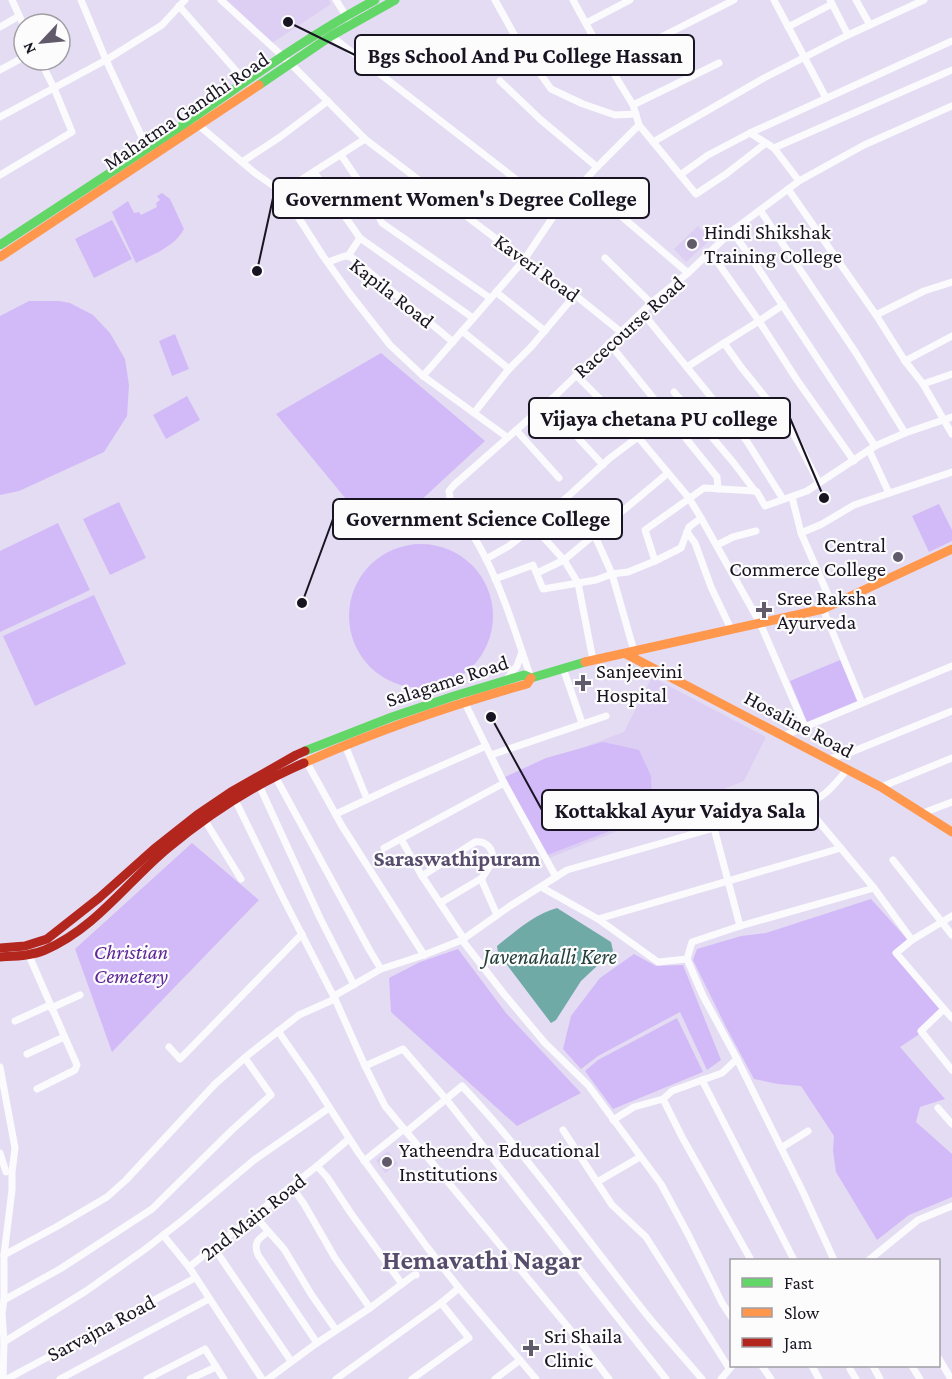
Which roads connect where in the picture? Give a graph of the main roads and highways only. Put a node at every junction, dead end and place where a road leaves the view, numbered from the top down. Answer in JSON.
{"nodes":[{"id":1,"x":375,"y":0,"type":"edge"},
{"id":2,"x":395,"y":0,"type":"edge"},
{"id":3,"x":348,"y":20,"type":"junction"},
{"id":4,"x":150,"y":151,"type":"junction"},
{"id":5,"x":30,"y":225,"type":"junction"},
{"id":6,"x":35,"y":234,"type":"junction"},
{"id":7,"x":0,"y":244,"type":"edge"},
{"id":8,"x":0,"y":257,"type":"edge"},
{"id":9,"x":952,"y":549,"type":"edge"},
{"id":10,"x":630,"y":652,"type":"junction"},
{"id":11,"x":531,"y":678,"type":"junction"},
{"id":12,"x":463,"y":698,"type":"junction"},
{"id":13,"x":952,"y":832,"type":"edge"},
{"id":14,"x":0,"y":948,"type":"edge"},
{"id":15,"x":26,"y":950,"type":"junction"},
{"id":16,"x":0,"y":957,"type":"edge"}],
"edges":[{"from":1,"to":3,"type":"main road","name":"Mahatma Gandhi Road"},
{"from":2,"to":3,"type":"main road","name":"Mahatma Gandhi Road"},
{"from":3,"to":4,"type":"main road","name":"Mahatma Gandhi Road"},
{"from":3,"to":4,"type":"main road","name":"Mahatma Gandhi Road"},
{"from":4,"to":5,"type":"main road","name":"Mahatma Gandhi Road"},
{"from":4,"to":6,"type":"main road","name":"Mahatma Gandhi Road"},
{"from":5,"to":6,"type":"main road"},
{"from":5,"to":7,"type":"main road","name":"Mahatma Gandhi Road"},
{"from":6,"to":8,"type":"main road","name":"Mahatma Gandhi Road"},
{"from":9,"to":10,"type":"main road","name":"Salagame Road"},
{"from":10,"to":11,"type":"main road","name":"Salagame Road"},
{"from":10,"to":13,"type":"main road","name":"Hosaline Road"},
{"from":11,"to":12,"type":"main road","name":"Salagame Road"},
{"from":11,"to":12,"type":"main road"},
{"from":12,"to":15,"type":"main road","name":"Salagame Road"},
{"from":12,"to":15,"type":"main road"},
{"from":14,"to":15,"type":"main road","name":"Salagame Road"},
{"from":15,"to":16,"type":"main road"}]}
